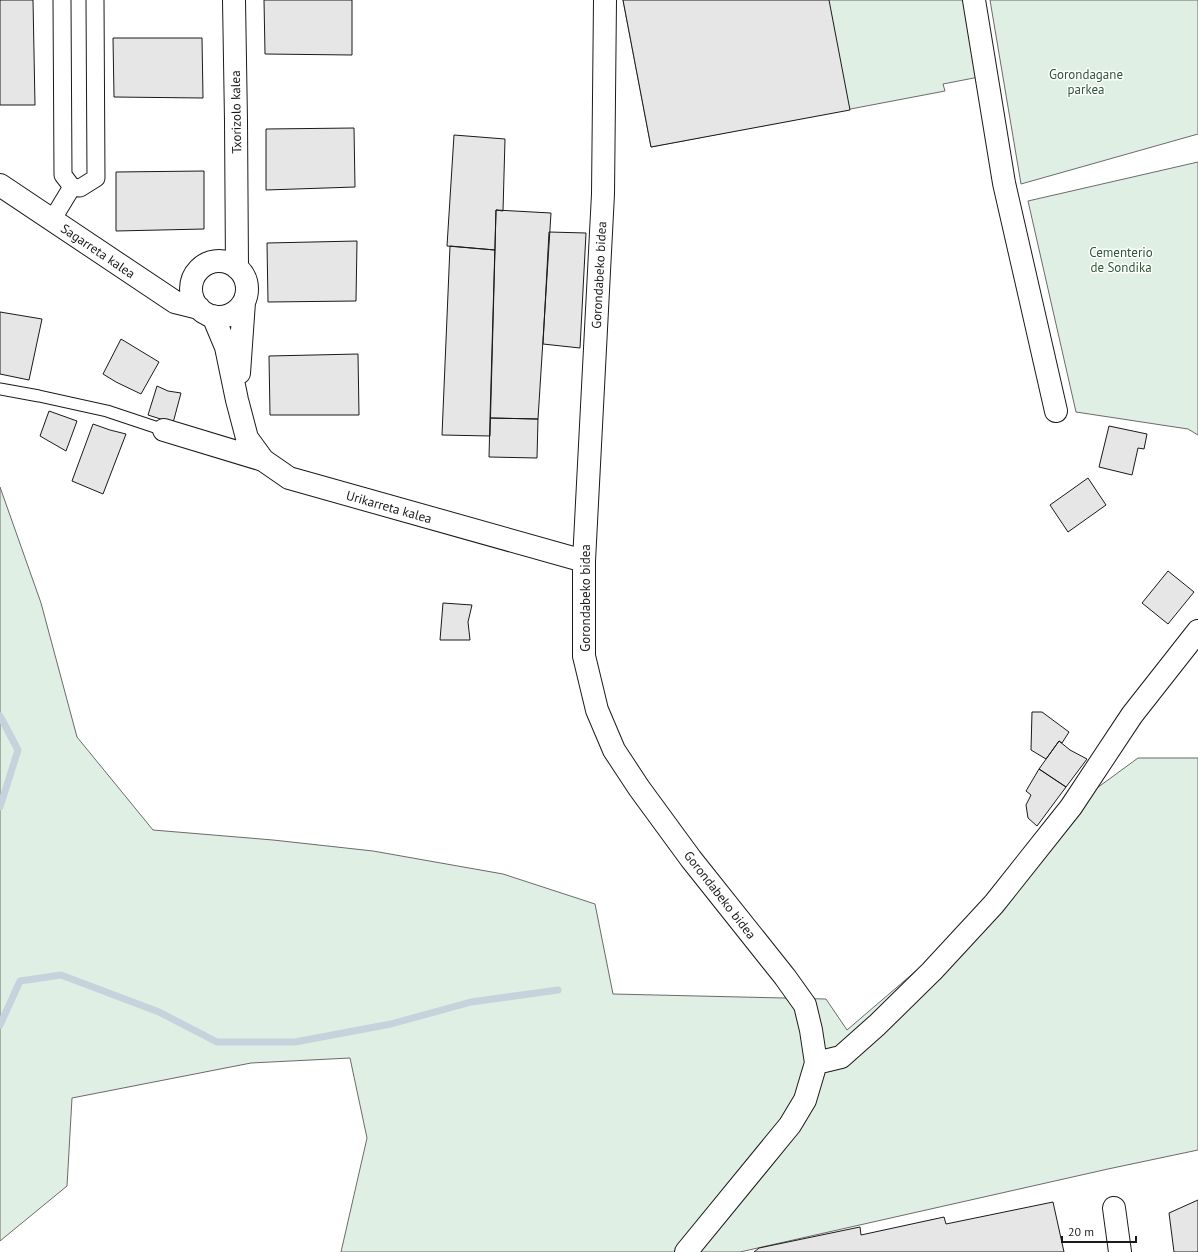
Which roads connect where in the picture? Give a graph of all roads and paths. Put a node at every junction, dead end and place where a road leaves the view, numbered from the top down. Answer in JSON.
{"nodes":[{"id":1,"x":62,"y":0,"type":"edge"},
{"id":2,"x":94,"y":0,"type":"edge"},
{"id":3,"x":234,"y":0,"type":"edge"},
{"id":4,"x":605,"y":0,"type":"edge"},
{"id":5,"x":974,"y":0,"type":"edge"},
{"id":6,"x":0,"y":186,"type":"edge"},
{"id":7,"x":72,"y":187,"type":"junction"},
{"id":8,"x":52,"y":220,"type":"junction"},
{"id":9,"x":229,"y":265,"type":"junction"},
{"id":10,"x":244,"y":302,"type":"junction"},
{"id":11,"x":206,"y":312,"type":"junction"},
{"id":12,"x":0,"y":389,"type":"edge"},
{"id":13,"x":237,"y":400,"type":"junction"},
{"id":14,"x":1056,"y":411,"type":"dead end"},
{"id":15,"x":164,"y":430,"type":"joint"},
{"id":16,"x":263,"y":460,"type":"junction"},
{"id":17,"x":584,"y":561,"type":"junction"},
{"id":18,"x":1198,"y":631,"type":"edge"},
{"id":19,"x":816,"y":1062,"type":"junction"},
{"id":20,"x":1114,"y":1208,"type":"dead end"},
{"id":21,"x":686,"y":1252,"type":"edge"},
{"id":22,"x":1120,"y":1252,"type":"edge"}],
"edges":[{"from":1,"to":7,"type":"street"},
{"from":2,"to":7,"type":"street"},
{"from":3,"to":9,"type":"street","name":"Txorizolo kalea"},
{"from":4,"to":17,"type":"street","name":"Gorondabeko bidea"},
{"from":5,"to":14,"type":"street"},
{"from":6,"to":8,"type":"street","name":"Sagarreta kalea"},
{"from":7,"to":8,"type":"street"},
{"from":8,"to":11,"type":"street","name":"Sagarreta kalea"},
{"from":9,"to":10,"type":"street"},
{"from":9,"to":11,"type":"street"},
{"from":10,"to":11,"type":"street"},
{"from":10,"to":13,"type":"street","name":"Urikarreta kalea"},
{"from":11,"to":13,"type":"street","name":"Urikarreta kalea"},
{"from":12,"to":15,"type":"lane"},
{"from":13,"to":16,"type":"street","name":"Urikarreta kalea"},
{"from":15,"to":16,"type":"street"},
{"from":16,"to":17,"type":"street","name":"Urikarreta kalea"},
{"from":17,"to":19,"type":"street","name":"Gorondabeko bidea"},
{"from":18,"to":19,"type":"street"},
{"from":19,"to":21,"type":"street","name":"Gorondabeko bidea"},
{"from":20,"to":22,"type":"street"}]}
